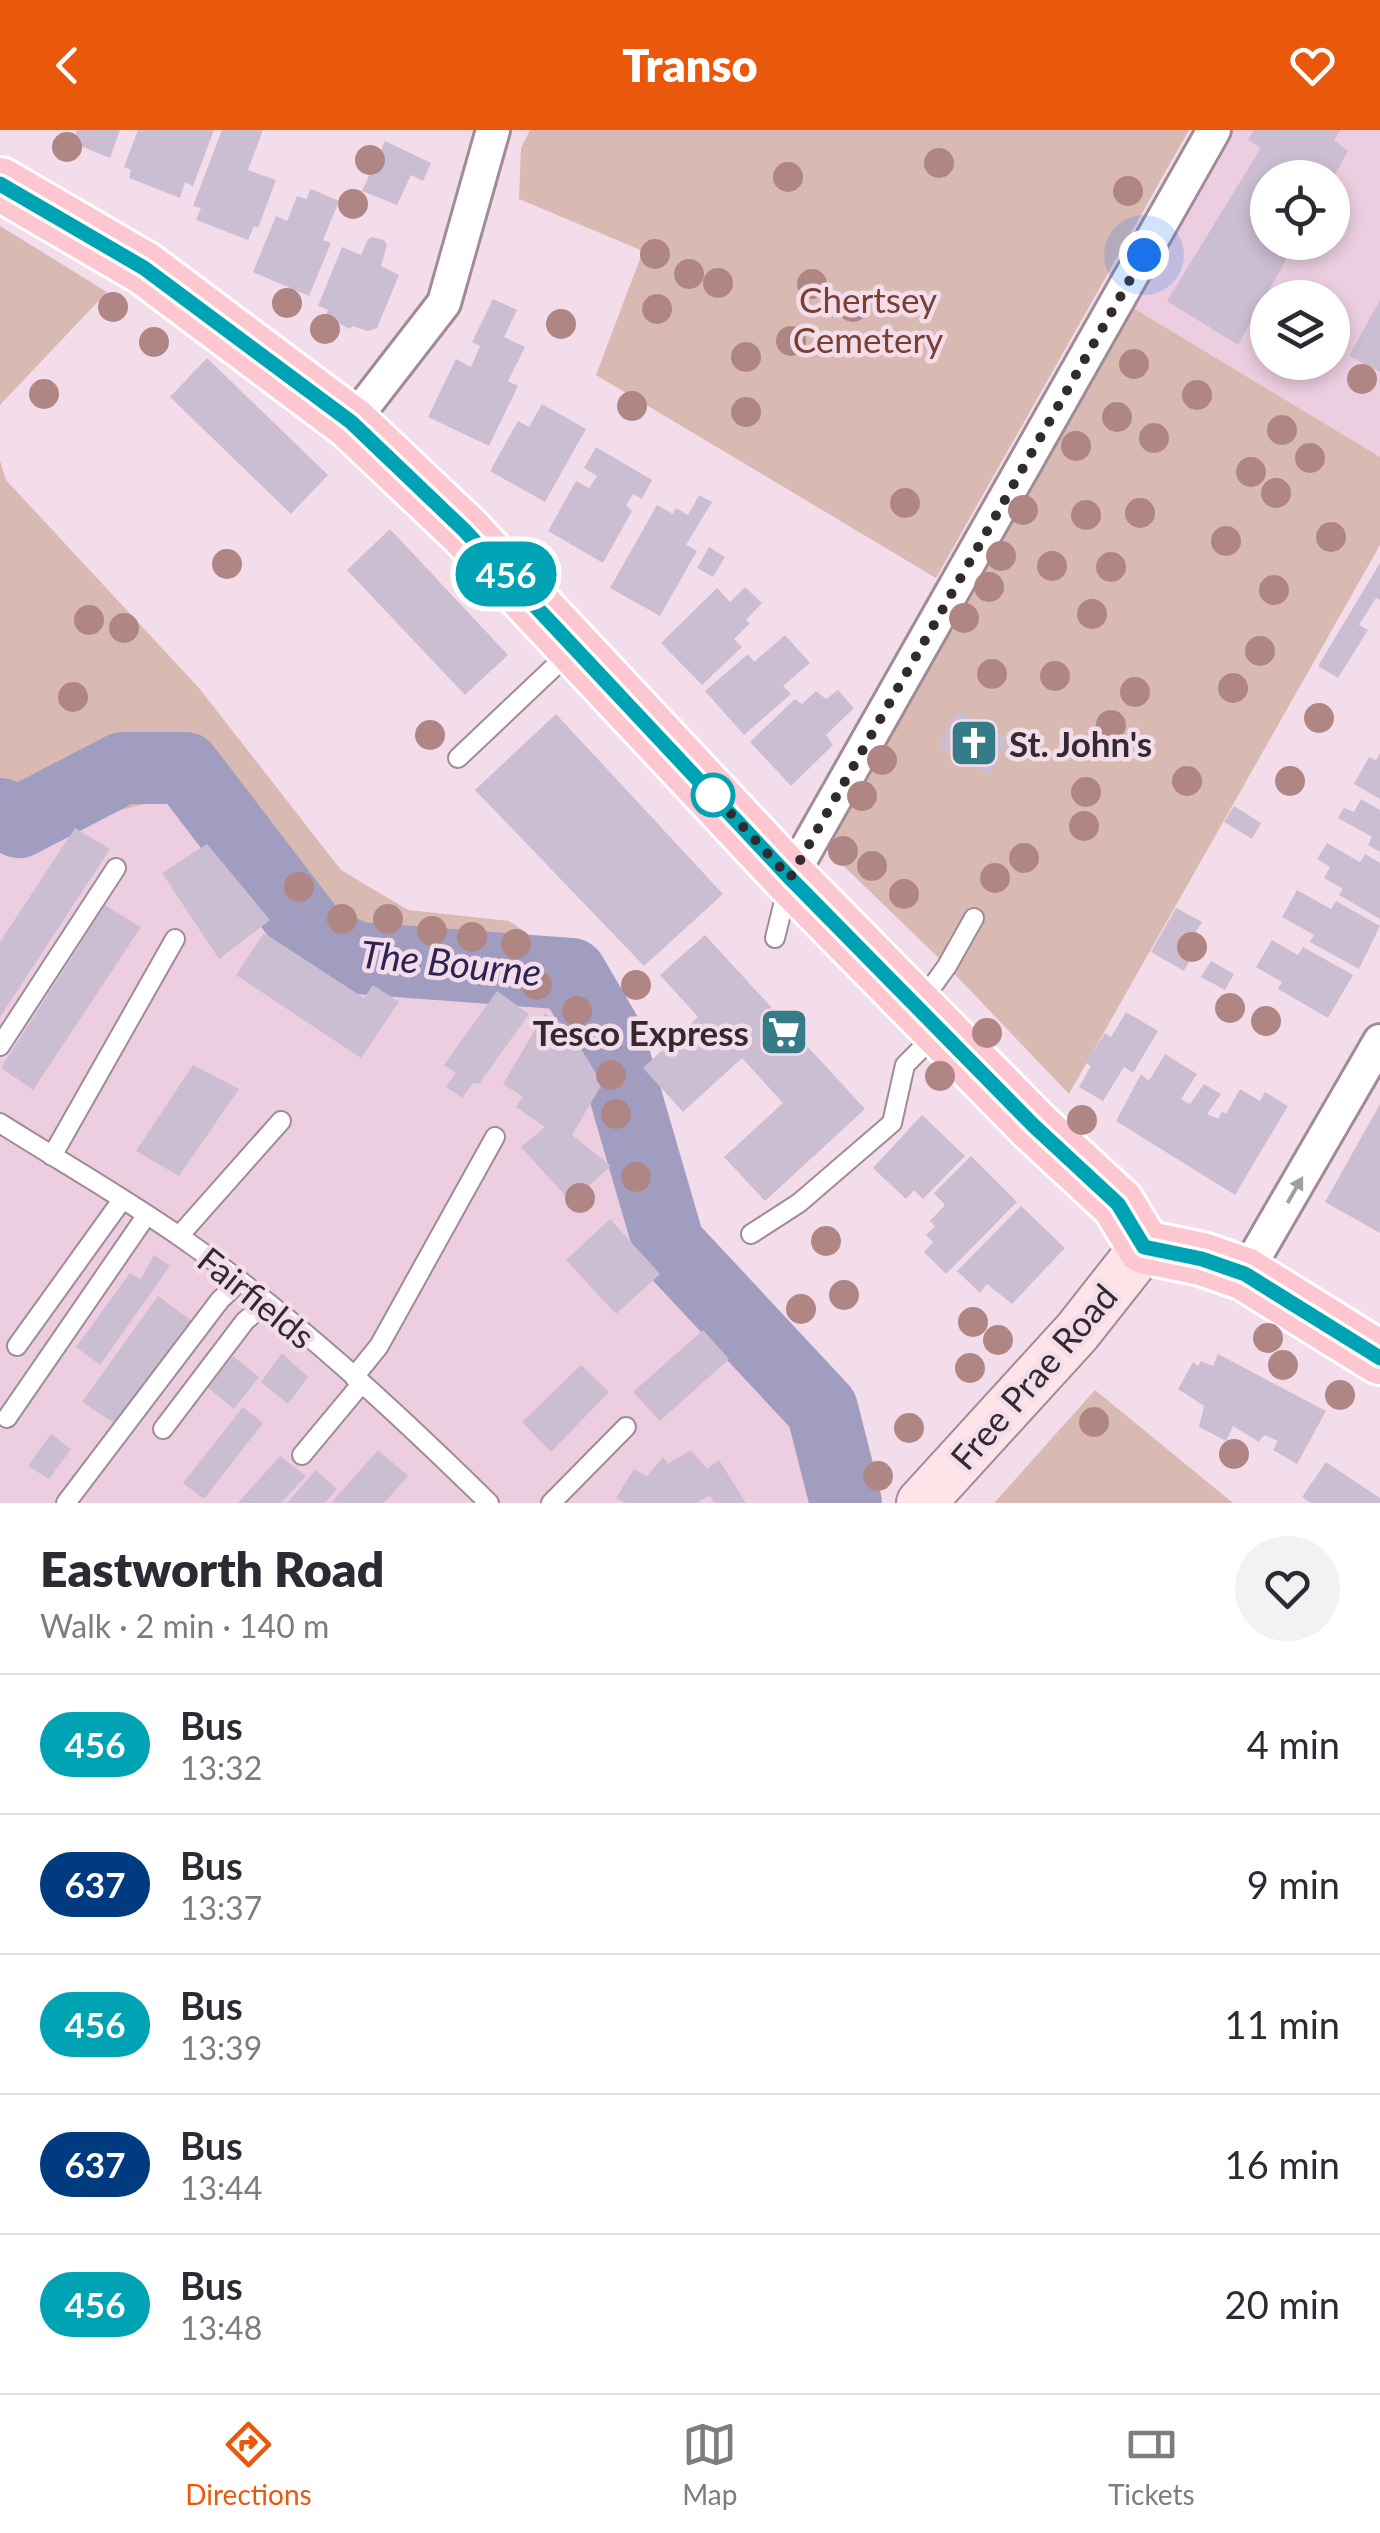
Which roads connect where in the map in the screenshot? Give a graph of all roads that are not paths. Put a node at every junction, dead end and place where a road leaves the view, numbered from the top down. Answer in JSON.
{"nodes":[{"id":1,"x":493,"y":130,"type":"edge"},
{"id":2,"x":1214,"y":130,"type":"edge"},
{"id":3,"x":0,"y":184,"type":"edge"},
{"id":4,"x":351,"y":422,"type":"junction"},
{"id":5,"x":576,"y":647,"type":"junction"},
{"id":6,"x":458,"y":758,"type":"dead end"},
{"id":7,"x":116,"y":868,"type":"dead end"},
{"id":8,"x":790,"y":878,"type":"junction"},
{"id":9,"x":974,"y":918,"type":"dead end"},
{"id":10,"x":775,"y":938,"type":"dead end"},
{"id":11,"x":175,"y":939,"type":"dead end"},
{"id":12,"x":922,"y":1033,"type":"junction"},
{"id":13,"x":1380,"y":1041,"type":"edge"},
{"id":14,"x":0,"y":1046,"type":"edge"},
{"id":15,"x":280,"y":1121,"type":"dead end"},
{"id":16,"x":0,"y":1123,"type":"edge"},
{"id":17,"x":495,"y":1137,"type":"dead end"},
{"id":18,"x":52,"y":1156,"type":"junction"},
{"id":19,"x":122,"y":1200,"type":"junction"},
{"id":20,"x":146,"y":1216,"type":"junction"},
{"id":21,"x":751,"y":1234,"type":"dead end"},
{"id":22,"x":179,"y":1236,"type":"junction"},
{"id":23,"x":1144,"y":1247,"type":"junction"},
{"id":24,"x":1245,"y":1274,"type":"junction"},
{"id":25,"x":240,"y":1281,"type":"junction"},
{"id":26,"x":266,"y":1302,"type":"junction"},
{"id":27,"x":17,"y":1346,"type":"dead end"},
{"id":28,"x":1380,"y":1358,"type":"edge"},
{"id":29,"x":358,"y":1380,"type":"junction"},
{"id":30,"x":7,"y":1418,"type":"dead end"},
{"id":31,"x":626,"y":1427,"type":"dead end"},
{"id":32,"x":163,"y":1429,"type":"dead end"},
{"id":33,"x":302,"y":1455,"type":"dead end"},
{"id":34,"x":486,"y":1502,"type":"edge"},
{"id":35,"x":66,"y":1503,"type":"edge"},
{"id":36,"x":552,"y":1503,"type":"edge"},
{"id":37,"x":921,"y":1503,"type":"edge"}],
"edges":[{"from":1,"to":4,"type":"street"},
{"from":2,"to":8,"type":"street"},
{"from":3,"to":4,"type":"main road"},
{"from":4,"to":5,"type":"main road"},
{"from":5,"to":6,"type":"lane"},
{"from":5,"to":8,"type":"main road"},
{"from":7,"to":14,"type":"lane"},
{"from":8,"to":10,"type":"lane"},
{"from":8,"to":12,"type":"main road"},
{"from":9,"to":12,"type":"lane"},
{"from":11,"to":18,"type":"lane"},
{"from":12,"to":21,"type":"lane"},
{"from":12,"to":23,"type":"main road"},
{"from":24,"to":13,"type":"street","one_way":true},
{"from":15,"to":22,"type":"lane"},
{"from":16,"to":18,"type":"lane","name":"Fairfields"},
{"from":17,"to":29,"type":"lane"},
{"from":18,"to":19,"type":"lane","name":"Fairfields"},
{"from":19,"to":20,"type":"lane","name":"Fairfields"},
{"from":19,"to":27,"type":"lane"},
{"from":20,"to":22,"type":"lane","name":"Fairfields"},
{"from":20,"to":30,"type":"lane"},
{"from":22,"to":25,"type":"lane","name":"Fairfields"},
{"from":23,"to":24,"type":"main road"},
{"from":23,"to":37,"type":"street","name":"Free Prae Road"},
{"from":24,"to":28,"type":"main road"},
{"from":25,"to":26,"type":"lane","name":"Fairfields"},
{"from":25,"to":35,"type":"lane"},
{"from":26,"to":29,"type":"lane","name":"Fairfields"},
{"from":26,"to":32,"type":"lane"},
{"from":29,"to":33,"type":"lane"},
{"from":29,"to":34,"type":"lane","name":"Fairfields"},
{"from":31,"to":36,"type":"lane"}]}
